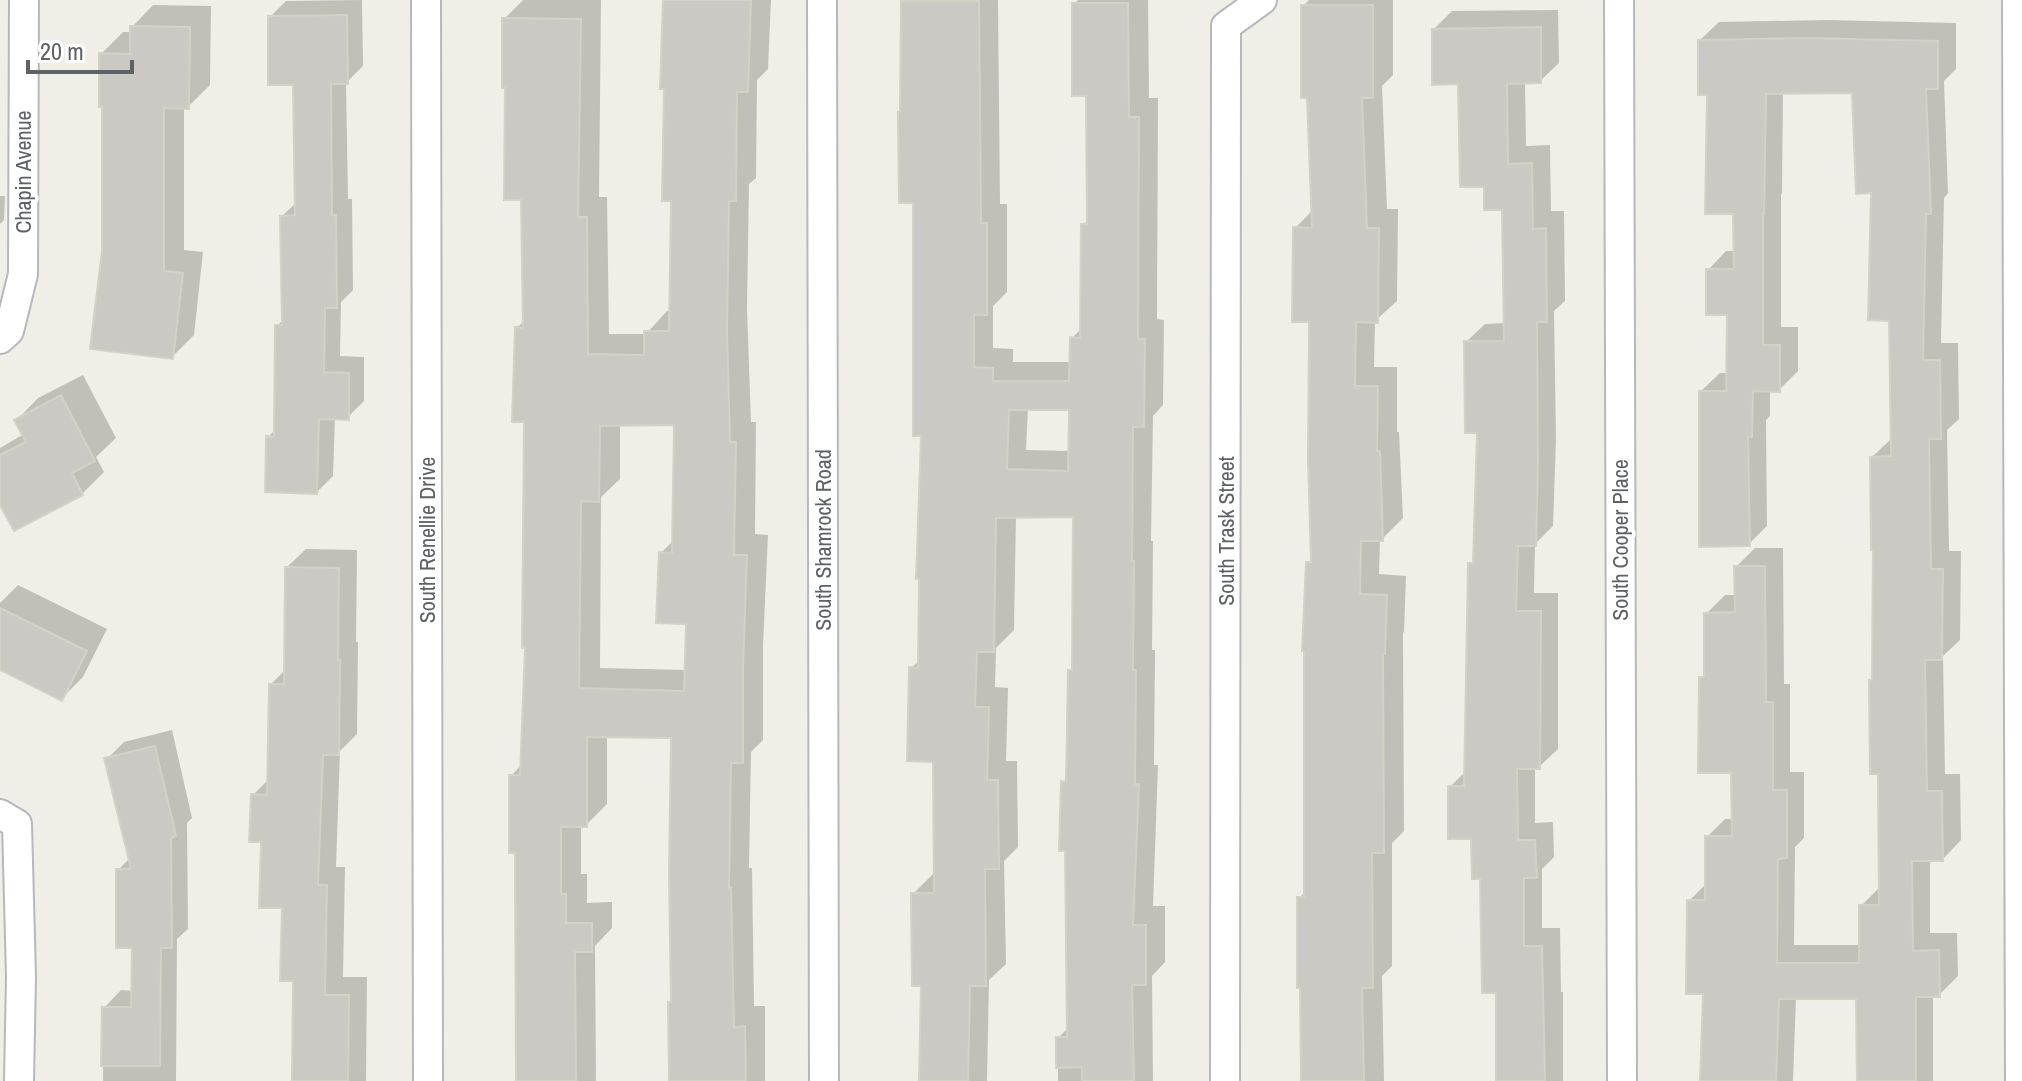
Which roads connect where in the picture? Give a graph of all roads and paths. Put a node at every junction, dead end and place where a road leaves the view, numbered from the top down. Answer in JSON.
{"nodes":[{"id":1,"x":24,"y":0,"type":"edge"},
{"id":2,"x":426,"y":0,"type":"edge"},
{"id":3,"x":822,"y":0,"type":"edge"},
{"id":4,"x":1262,"y":0,"type":"edge"},
{"id":5,"x":1619,"y":0,"type":"edge"},
{"id":6,"x":2017,"y":0,"type":"edge"},
{"id":7,"x":0,"y":339,"type":"edge"},
{"id":8,"x":0,"y":814,"type":"edge"},
{"id":9,"x":19,"y":1081,"type":"edge"},
{"id":10,"x":428,"y":1081,"type":"edge"},
{"id":11,"x":824,"y":1081,"type":"edge"},
{"id":12,"x":1225,"y":1081,"type":"edge"},
{"id":13,"x":1622,"y":1081,"type":"edge"},
{"id":14,"x":2020,"y":1081,"type":"edge"}],
"edges":[{"from":1,"to":7,"type":"street","name":"Chapin Avenue"},
{"from":2,"to":10,"type":"street","name":"South Renellie Drive"},
{"from":3,"to":11,"type":"street","name":"South Shamrock Road"},
{"from":4,"to":12,"type":"street","name":"South Trask Street"},
{"from":5,"to":13,"type":"street","name":"South Cooper Place"},
{"from":6,"to":14,"type":"street"},
{"from":8,"to":9,"type":"street"}]}
